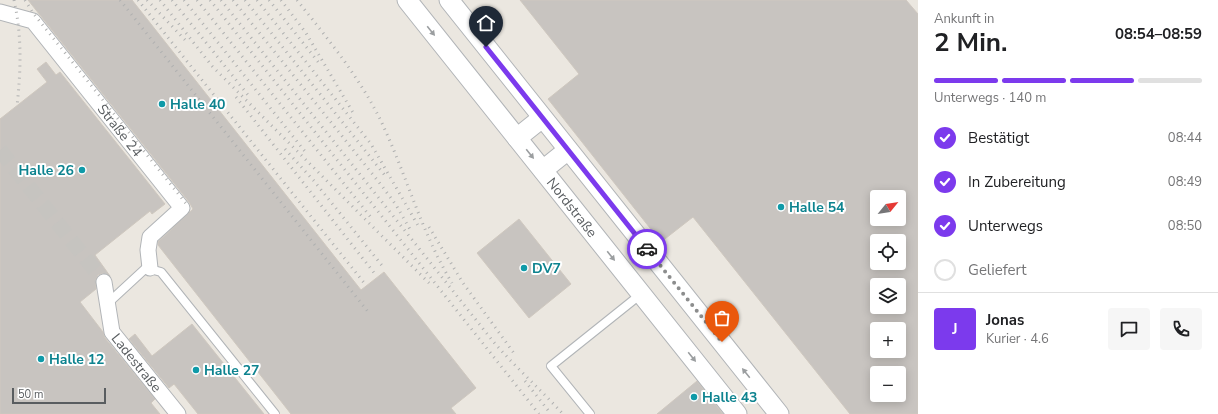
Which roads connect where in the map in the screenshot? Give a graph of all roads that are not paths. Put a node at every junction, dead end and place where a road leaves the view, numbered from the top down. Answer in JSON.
{"nodes":[{"id":1,"x":407,"y":0,"type":"edge"},
{"id":2,"x":449,"y":0,"type":"edge"},
{"id":3,"x":0,"y":12,"type":"edge"},
{"id":4,"x":542,"y":118,"type":"junction"},
{"id":5,"x":517,"y":138,"type":"junction"},
{"id":6,"x":568,"y":150,"type":"junction"},
{"id":7,"x":543,"y":170,"type":"junction"},
{"id":8,"x":150,"y":268,"type":"junction"},
{"id":9,"x":104,"y":282,"type":"tunnel mouth"},
{"id":10,"x":641,"y":294,"type":"junction"},
{"id":11,"x":107,"y":304,"type":"junction"},
{"id":12,"x":178,"y":414,"type":"edge"},
{"id":13,"x":275,"y":414,"type":"edge"},
{"id":14,"x":590,"y":414,"type":"edge"},
{"id":15,"x":737,"y":414,"type":"edge"},
{"id":16,"x":779,"y":414,"type":"edge"}],
"edges":[{"from":1,"to":5,"type":"street","name":"Nordstraße","one_way":true},
{"from":2,"to":4,"type":"street"},
{"from":3,"to":8,"type":"street","name":"Straße 24"},
{"from":4,"to":5,"type":"street"},
{"from":4,"to":6,"type":"street"},
{"from":5,"to":7,"type":"street","name":"Nordstraße","one_way":true},
{"from":6,"to":7,"type":"street"},
{"from":16,"to":6,"type":"street","one_way":true},
{"from":7,"to":10,"type":"street","name":"Nordstraße","one_way":true},
{"from":8,"to":11,"type":"lane"},
{"from":8,"to":13,"type":"lane"},
{"from":9,"to":11,"type":"street","name":"Ladestraße"},
{"from":10,"to":14,"type":"lane"},
{"from":10,"to":15,"type":"street","name":"Nordstraße","one_way":true},
{"from":11,"to":12,"type":"street","name":"Ladestraße"}]}
